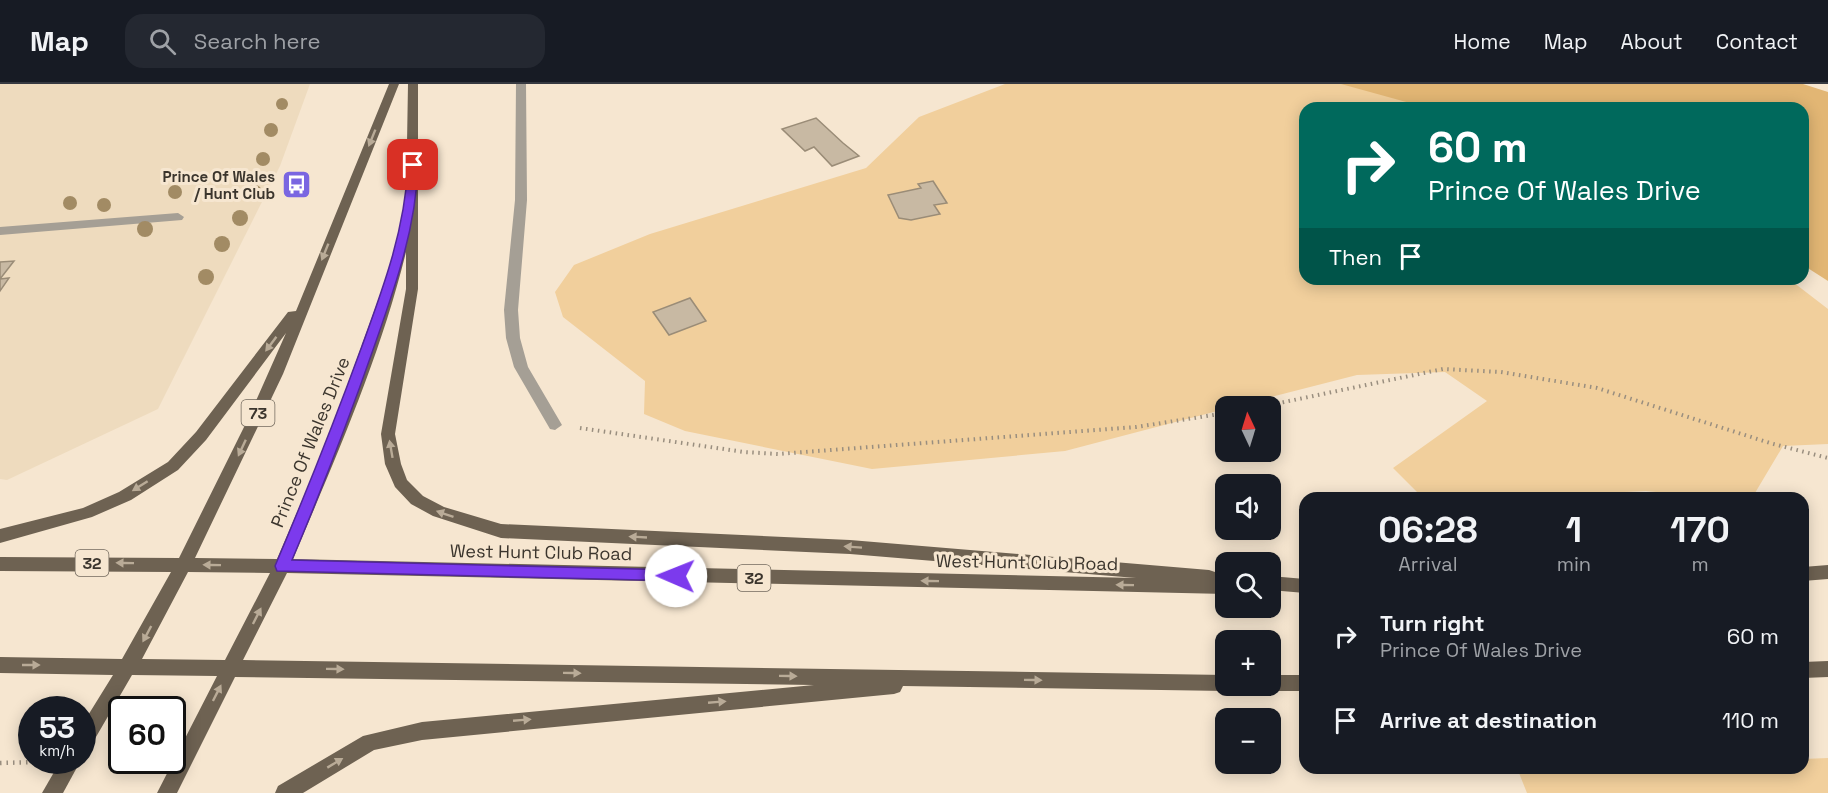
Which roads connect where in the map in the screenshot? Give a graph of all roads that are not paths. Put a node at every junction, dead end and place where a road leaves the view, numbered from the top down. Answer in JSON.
{"nodes":[{"id":1,"x":394,"y":84,"type":"edge"},
{"id":2,"x":413,"y":84,"type":"edge"},
{"id":3,"x":521,"y":84,"type":"edge"},
{"id":4,"x":412,"y":202,"type":"junction"},
{"id":5,"x":178,"y":217,"type":"dead end"},
{"id":6,"x":0,"y":231,"type":"edge"},
{"id":7,"x":306,"y":298,"type":"junction"},
{"id":8,"x":555,"y":424,"type":"road end"},
{"id":9,"x":0,"y":536,"type":"edge"},
{"id":10,"x":0,"y":564,"type":"edge"},
{"id":11,"x":184,"y":564,"type":"junction"},
{"id":12,"x":282,"y":566,"type":"junction"},
{"id":13,"x":1828,"y":572,"type":"edge"},
{"id":14,"x":1809,"y":574,"type":"edge"},
{"id":15,"x":1215,"y":578,"type":"edge"},
{"id":16,"x":1281,"y":584,"type":"edge"},
{"id":17,"x":1299,"y":586,"type":"edge"},
{"id":18,"x":1215,"y":587,"type":"edge"},
{"id":19,"x":1299,"y":587,"type":"edge"},
{"id":20,"x":1281,"y":588,"type":"edge"},
{"id":21,"x":0,"y":665,"type":"edge"},
{"id":22,"x":130,"y":666,"type":"junction"},
{"id":23,"x":231,"y":667,"type":"junction"},
{"id":24,"x":1828,"y":669,"type":"edge"},
{"id":25,"x":1809,"y":670,"type":"edge"},
{"id":26,"x":975,"y":679,"type":"junction"},
{"id":27,"x":1215,"y":683,"type":"edge"},
{"id":28,"x":1281,"y":683,"type":"edge"},
{"id":29,"x":1299,"y":683,"type":"edge"},
{"id":30,"x":96,"y":721,"type":"edge"},
{"id":31,"x":64,"y":774,"type":"edge"},
{"id":32,"x":52,"y":793,"type":"edge"},
{"id":33,"x":167,"y":793,"type":"edge"},
{"id":34,"x":285,"y":793,"type":"edge"}],
"edges":[{"from":1,"to":7,"type":"main road","number":"73","one_way":true},
{"from":2,"to":4,"type":"main road","name":"Prince Of Wales Drive"},
{"from":3,"to":8,"type":"lane"},
{"from":4,"to":12,"type":"main road","name":"Prince Of Wales Drive"},
{"from":15,"to":4,"type":"main road","one_way":true},
{"from":5,"to":6,"type":"lane"},
{"from":7,"to":9,"type":"main road","one_way":true},
{"from":7,"to":11,"type":"main road","number":"73","one_way":true},
{"from":11,"to":10,"type":"main road","name":"West Hunt Club Road","number":"32","one_way":true},
{"from":12,"to":11,"type":"main road","name":"West Hunt Club Road","number":"32","one_way":true},
{"from":11,"to":22,"type":"main road","number":"73","one_way":true},
{"from":18,"to":12,"type":"main road","name":"West Hunt Club Road","number":"32","one_way":true},
{"from":23,"to":12,"type":"main road","name":"Prince Of Wales Drive","one_way":true},
{"from":13,"to":14,"type":"main road"},
{"from":16,"to":17,"type":"main road"},
{"from":19,"to":20,"type":"main road"},
{"from":21,"to":22,"type":"main road","one_way":true},
{"from":22,"to":23,"type":"main road"},
{"from":22,"to":30,"type":"main road","number":"73"},
{"from":23,"to":26,"type":"main road","one_way":true},
{"from":33,"to":23,"type":"main road","name":"Prince Of Wales Drive","one_way":true},
{"from":24,"to":25,"type":"main road"},
{"from":26,"to":27,"type":"main road","one_way":true},
{"from":34,"to":26,"type":"main road","one_way":true},
{"from":28,"to":29,"type":"main road"},
{"from":31,"to":32,"type":"main road"}]}
